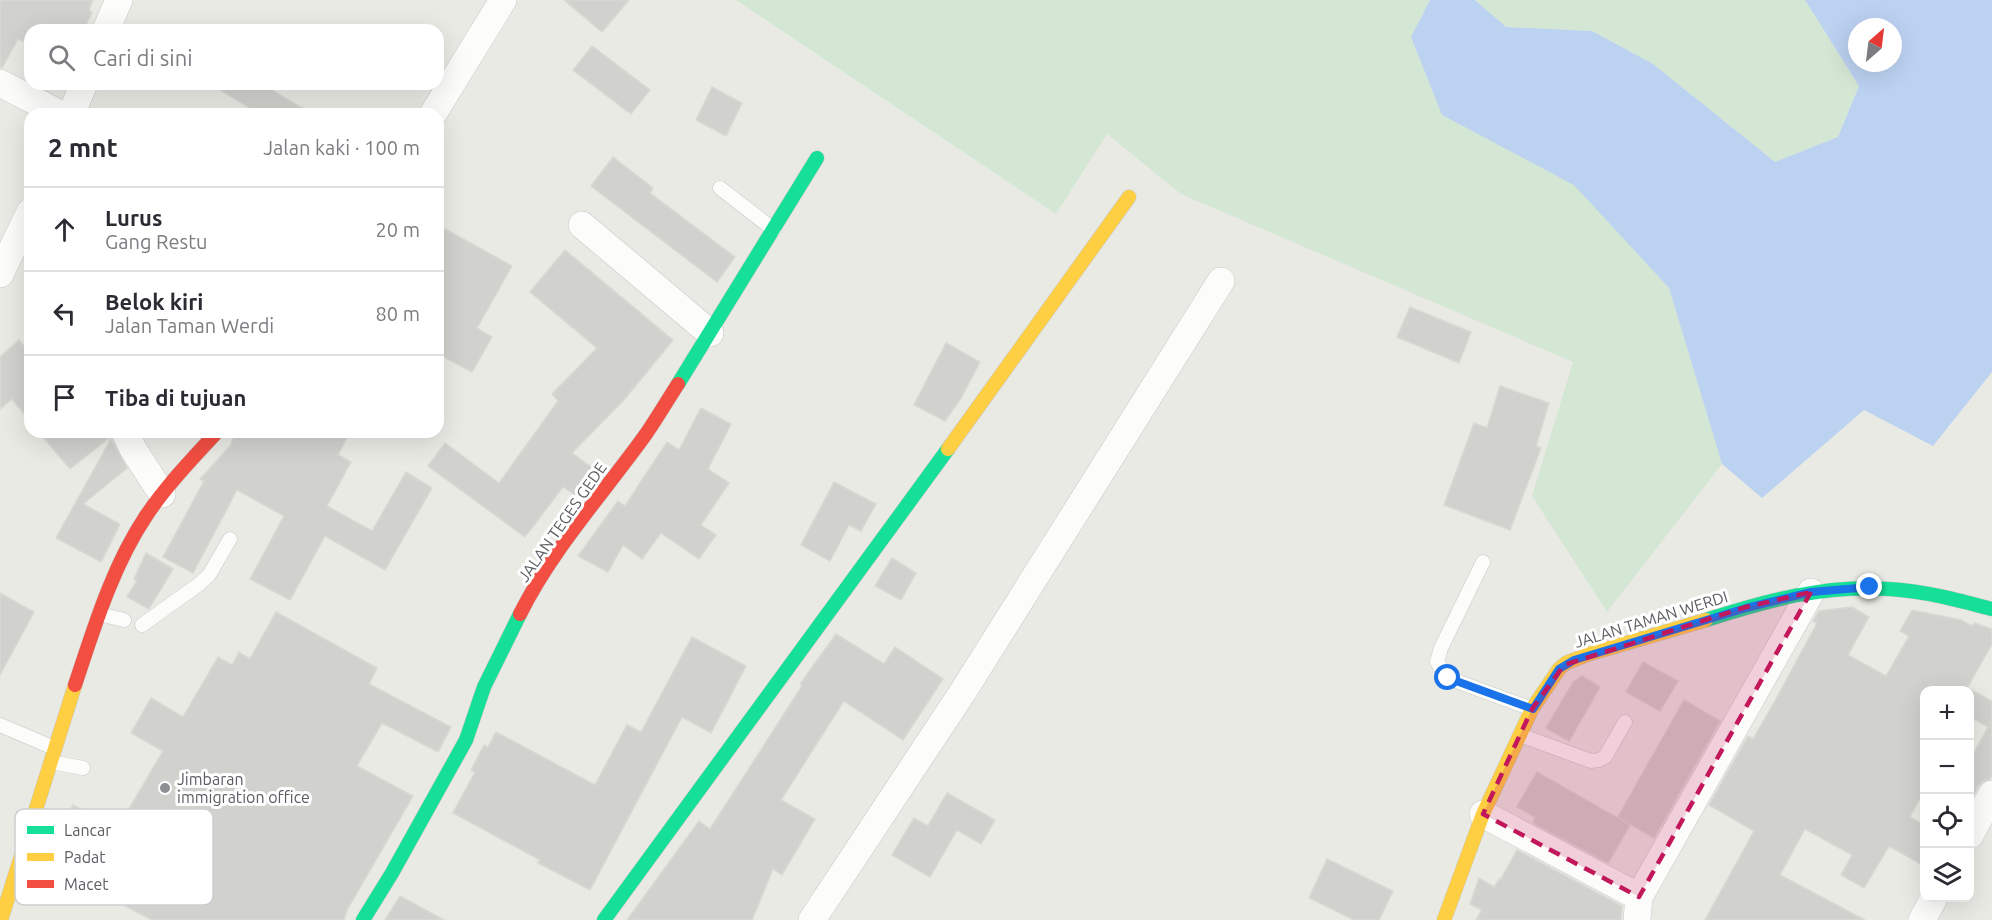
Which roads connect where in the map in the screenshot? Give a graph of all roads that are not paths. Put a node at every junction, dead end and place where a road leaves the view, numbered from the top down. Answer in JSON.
{"nodes":[{"id":1,"x":118,"y":0,"type":"edge"},
{"id":2,"x":503,"y":0,"type":"edge"},
{"id":3,"x":108,"y":24,"type":"edge"},
{"id":4,"x":0,"y":82,"type":"edge"},
{"id":5,"x":81,"y":90,"type":"edge"},
{"id":6,"x":49,"y":108,"type":"edge"},
{"id":7,"x":74,"y":108,"type":"edge"},
{"id":8,"x":437,"y":108,"type":"edge"},
{"id":9,"x":817,"y":158,"type":"dead end"},
{"id":10,"x":720,"y":188,"type":"dead end"},
{"id":11,"x":1129,"y":197,"type":"dead end"},
{"id":12,"x":24,"y":224,"type":"edge"},
{"id":13,"x":582,"y":225,"type":"dead end"},
{"id":14,"x":774,"y":230,"type":"junction"},
{"id":15,"x":0,"y":274,"type":"edge"},
{"id":16,"x":1221,"y":281,"type":"dead end"},
{"id":17,"x":710,"y":333,"type":"junction"},
{"id":18,"x":128,"y":438,"type":"edge"},
{"id":19,"x":212,"y":438,"type":"edge"},
{"id":20,"x":162,"y":494,"type":"junction"},
{"id":21,"x":230,"y":538,"type":"dead end"},
{"id":22,"x":1483,"y":562,"type":"dead end"},
{"id":23,"x":1811,"y":592,"type":"junction"},
{"id":24,"x":1992,"y":609,"type":"edge"},
{"id":25,"x":99,"y":614,"type":"junction"},
{"id":26,"x":124,"y":620,"type":"dead end"},
{"id":27,"x":142,"y":625,"type":"dead end"},
{"id":28,"x":1533,"y":709,"type":"junction"},
{"id":29,"x":1625,"y":722,"type":"dead end"},
{"id":30,"x":0,"y":725,"type":"edge"},
{"id":31,"x":1520,"y":735,"type":"junction"},
{"id":32,"x":54,"y":748,"type":"junction"},
{"id":33,"x":51,"y":762,"type":"junction"},
{"id":34,"x":83,"y":768,"type":"dead end"},
{"id":35,"x":1992,"y":794,"type":"edge"},
{"id":36,"x":33,"y":809,"type":"edge"},
{"id":37,"x":1484,"y":814,"type":"junction"},
{"id":38,"x":1974,"y":828,"type":"edge"},
{"id":39,"x":15,"y":858,"type":"edge"},
{"id":40,"x":1931,"y":902,"type":"edge"},
{"id":41,"x":1638,"y":909,"type":"edge"},
{"id":42,"x":1,"y":920,"type":"edge"},
{"id":43,"x":363,"y":920,"type":"edge"},
{"id":44,"x":604,"y":920,"type":"edge"},
{"id":45,"x":812,"y":920,"type":"edge"},
{"id":46,"x":1444,"y":920,"type":"edge"},
{"id":47,"x":1922,"y":920,"type":"edge"}],
"edges":[{"from":1,"to":3,"type":"street"},
{"from":2,"to":8,"type":"street"},
{"from":4,"to":6,"type":"street"},
{"from":5,"to":7,"type":"street"},
{"from":9,"to":14,"type":"street","name":"JALAN TEGES GEDE"},
{"from":10,"to":14,"type":"lane"},
{"from":11,"to":44,"type":"street"},
{"from":12,"to":15,"type":"street"},
{"from":13,"to":17,"type":"street"},
{"from":14,"to":17,"type":"street","name":"JALAN TEGES GEDE"},
{"from":16,"to":45,"type":"street"},
{"from":17,"to":43,"type":"street","name":"JALAN TEGES GEDE"},
{"from":18,"to":20,"type":"street"},
{"from":19,"to":20,"type":"street"},
{"from":20,"to":25,"type":"street"},
{"from":21,"to":27,"type":"lane"},
{"from":22,"to":28,"type":"lane"},
{"from":23,"to":24,"type":"street","name":"JALAN TAMAN WERDI"},
{"from":23,"to":28,"type":"street","name":"JALAN TAMAN WERDI"},
{"from":23,"to":41,"type":"street"},
{"from":25,"to":26,"type":"lane"},
{"from":25,"to":32,"type":"street"},
{"from":28,"to":31,"type":"street","name":"JALAN TAMAN WERDI"},
{"from":29,"to":31,"type":"lane"},
{"from":30,"to":32,"type":"lane"},
{"from":31,"to":37,"type":"street","name":"JALAN TAMAN WERDI"},
{"from":32,"to":33,"type":"street"},
{"from":33,"to":34,"type":"lane"},
{"from":33,"to":36,"type":"street"},
{"from":35,"to":38,"type":"street"},
{"from":37,"to":41,"type":"street"},
{"from":37,"to":46,"type":"street","name":"JALAN TAMAN WERDI"},
{"from":39,"to":42,"type":"street"},
{"from":40,"to":47,"type":"street"}]}
